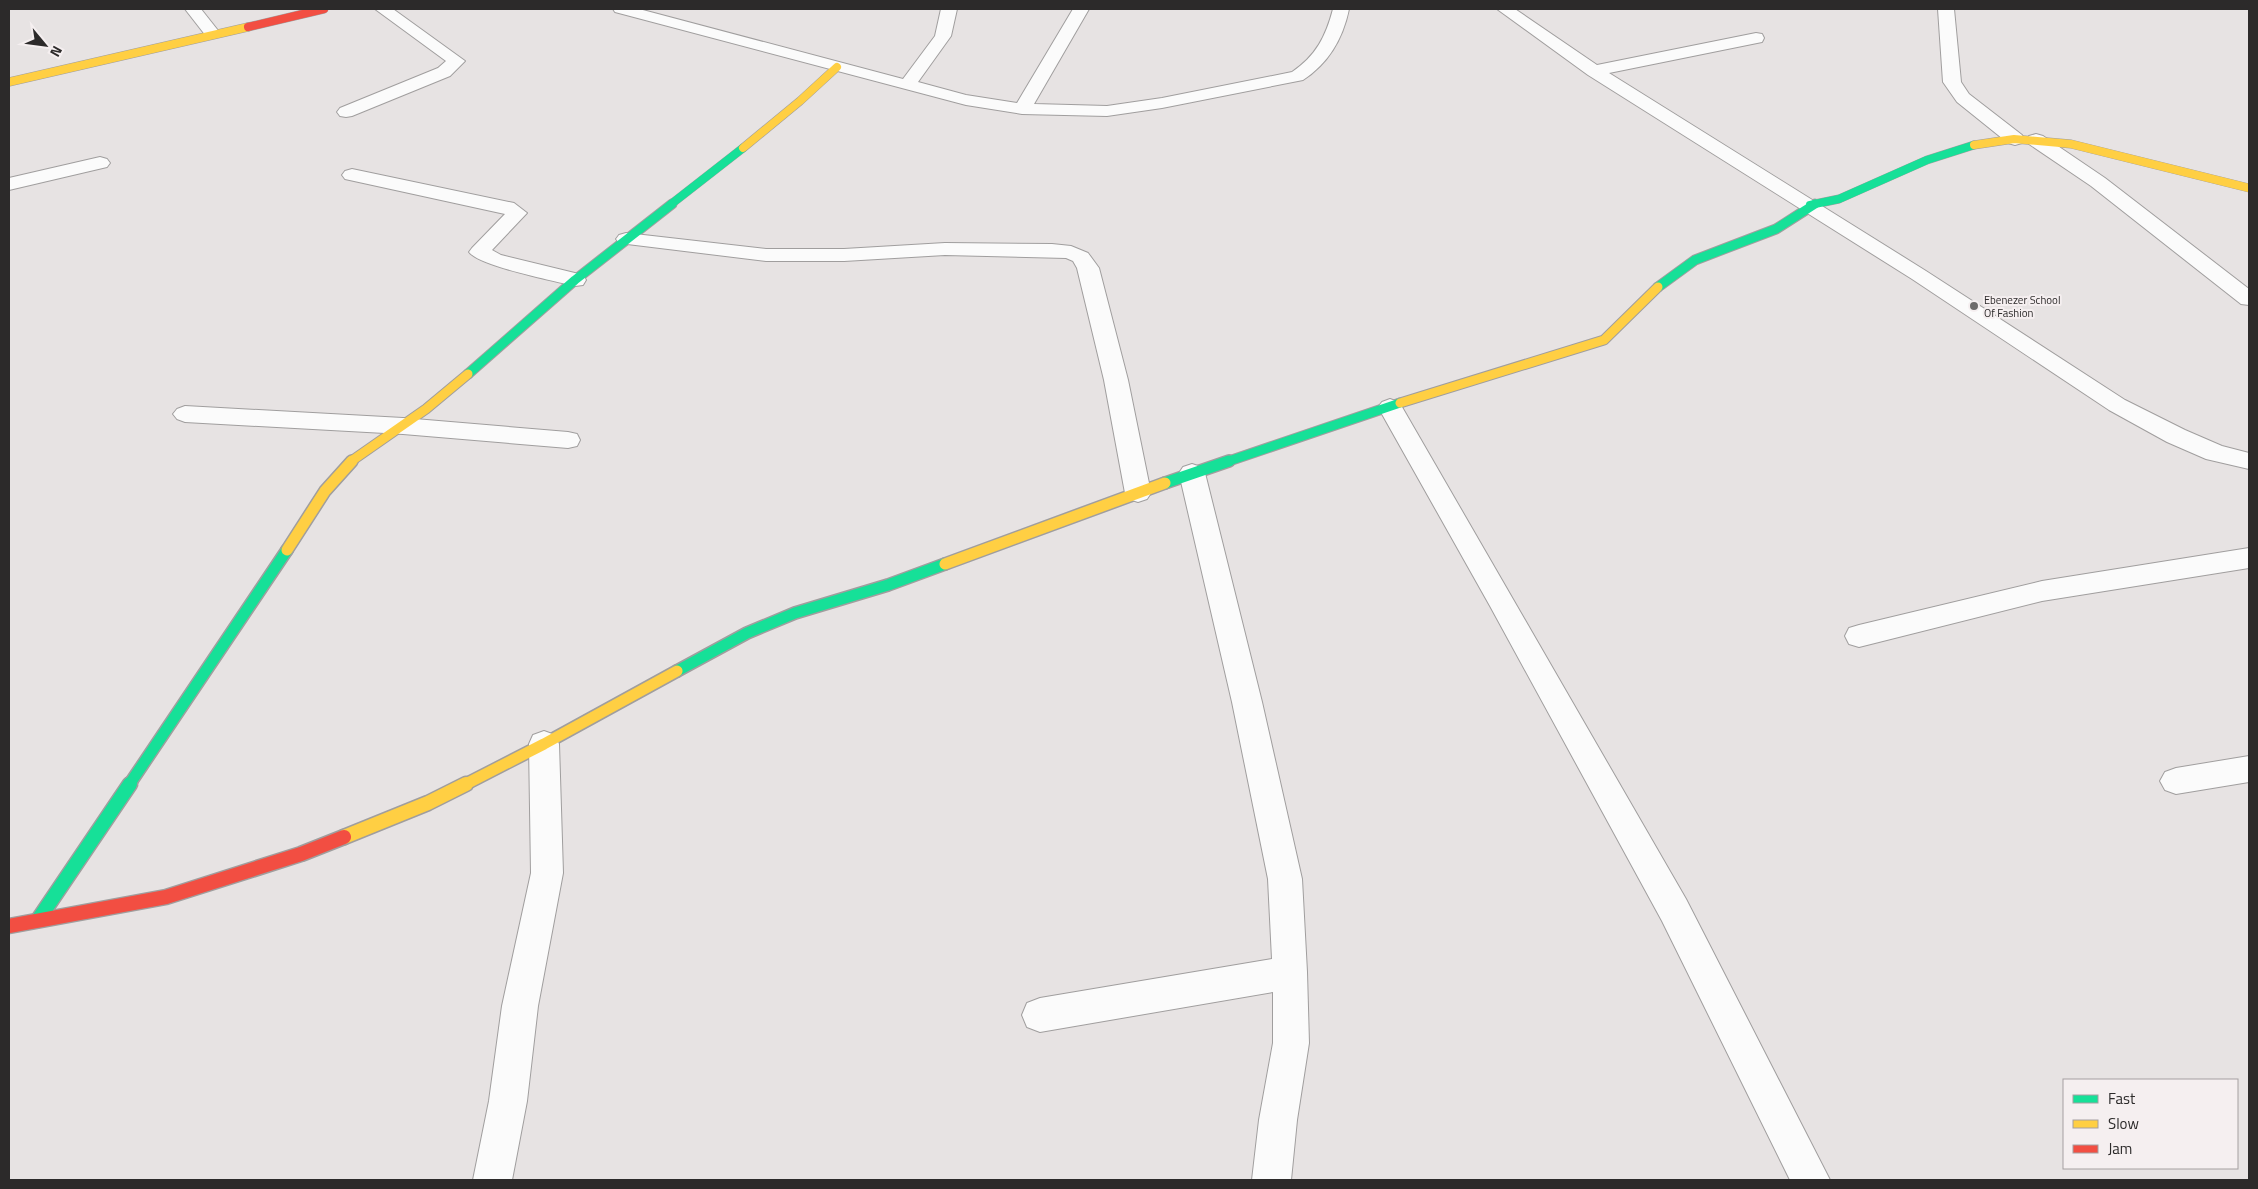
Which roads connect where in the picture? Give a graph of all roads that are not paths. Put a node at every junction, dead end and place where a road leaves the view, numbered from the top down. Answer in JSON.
{"nodes":[{"id":1,"x":193,"y":9,"type":"edge"},
{"id":2,"x":324,"y":9,"type":"edge"},
{"id":3,"x":382,"y":9,"type":"edge"},
{"id":4,"x":621,"y":9,"type":"edge"},
{"id":5,"x":949,"y":9,"type":"edge"},
{"id":6,"x":1082,"y":9,"type":"edge"},
{"id":7,"x":1341,"y":9,"type":"edge"},
{"id":8,"x":1505,"y":9,"type":"edge"},
{"id":9,"x":1946,"y":9,"type":"edge"},
{"id":10,"x":212,"y":33,"type":"junction"},
{"id":11,"x":1756,"y":38,"type":"dead end"},
{"id":12,"x":837,"y":67,"type":"junction"},
{"id":13,"x":1594,"y":70,"type":"junction"},
{"id":14,"x":9,"y":82,"type":"edge"},
{"id":15,"x":907,"y":85,"type":"junction"},
{"id":16,"x":1022,"y":109,"type":"junction"},
{"id":17,"x":346,"y":112,"type":"dead end"},
{"id":18,"x":2014,"y":139,"type":"junction"},
{"id":19,"x":2036,"y":140,"type":"junction"},
{"id":20,"x":100,"y":163,"type":"dead end"},
{"id":21,"x":352,"y":175,"type":"dead end"},
{"id":22,"x":9,"y":184,"type":"edge"},
{"id":23,"x":2249,"y":188,"type":"edge"},
{"id":24,"x":1808,"y":206,"type":"junction"},
{"id":25,"x":626,"y":239,"type":"junction"},
{"id":26,"x":576,"y":280,"type":"junction"},
{"id":27,"x":2249,"y":299,"type":"edge"},
{"id":28,"x":1390,"y":407,"type":"junction"},
{"id":29,"x":185,"y":414,"type":"dead end"},
{"id":30,"x":403,"y":426,"type":"junction"},
{"id":31,"x":568,"y":440,"type":"dead end"},
{"id":32,"x":2249,"y":461,"type":"edge"},
{"id":33,"x":1192,"y":473,"type":"junction"},
{"id":34,"x":1138,"y":493,"type":"junction"},
{"id":35,"x":2249,"y":558,"type":"edge"},
{"id":36,"x":1859,"y":636,"type":"dead end"},
{"id":37,"x":544,"y":744,"type":"junction"},
{"id":38,"x":2249,"y":769,"type":"edge"},
{"id":39,"x":2176,"y":781,"type":"dead end"},
{"id":40,"x":38,"y":920,"type":"junction"},
{"id":41,"x":9,"y":926,"type":"edge"},
{"id":42,"x":1290,"y":972,"type":"junction"},
{"id":43,"x":1040,"y":1015,"type":"dead end"},
{"id":44,"x":492,"y":1180,"type":"edge"},
{"id":45,"x":1272,"y":1180,"type":"edge"},
{"id":46,"x":1811,"y":1180,"type":"edge"}],
"edges":[{"from":1,"to":10,"type":"street"},
{"from":2,"to":10,"type":"street"},
{"from":3,"to":17,"type":"street"},
{"from":4,"to":12,"type":"street"},
{"from":5,"to":15,"type":"street"},
{"from":6,"to":16,"type":"street"},
{"from":7,"to":16,"type":"street"},
{"from":8,"to":13,"type":"street"},
{"from":9,"to":18,"type":"street"},
{"from":10,"to":14,"type":"street"},
{"from":11,"to":13,"type":"street"},
{"from":12,"to":15,"type":"street"},
{"from":12,"to":25,"type":"street"},
{"from":13,"to":24,"type":"street"},
{"from":15,"to":16,"type":"street"},
{"from":18,"to":19,"type":"street"},
{"from":18,"to":24,"type":"street"},
{"from":19,"to":23,"type":"street"},
{"from":19,"to":27,"type":"street"},
{"from":20,"to":22,"type":"street"},
{"from":21,"to":26,"type":"street"},
{"from":24,"to":28,"type":"street"},
{"from":24,"to":32,"type":"street"},
{"from":25,"to":26,"type":"street"},
{"from":25,"to":34,"type":"street"},
{"from":26,"to":30,"type":"street"},
{"from":28,"to":33,"type":"street"},
{"from":28,"to":46,"type":"street"},
{"from":29,"to":30,"type":"street"},
{"from":30,"to":31,"type":"street"},
{"from":30,"to":40,"type":"street"},
{"from":33,"to":34,"type":"street"},
{"from":33,"to":42,"type":"street"},
{"from":34,"to":37,"type":"street"},
{"from":35,"to":36,"type":"street"},
{"from":37,"to":40,"type":"street"},
{"from":37,"to":44,"type":"street"},
{"from":38,"to":39,"type":"street"},
{"from":40,"to":41,"type":"street"},
{"from":42,"to":43,"type":"street"},
{"from":42,"to":45,"type":"street"}]}
